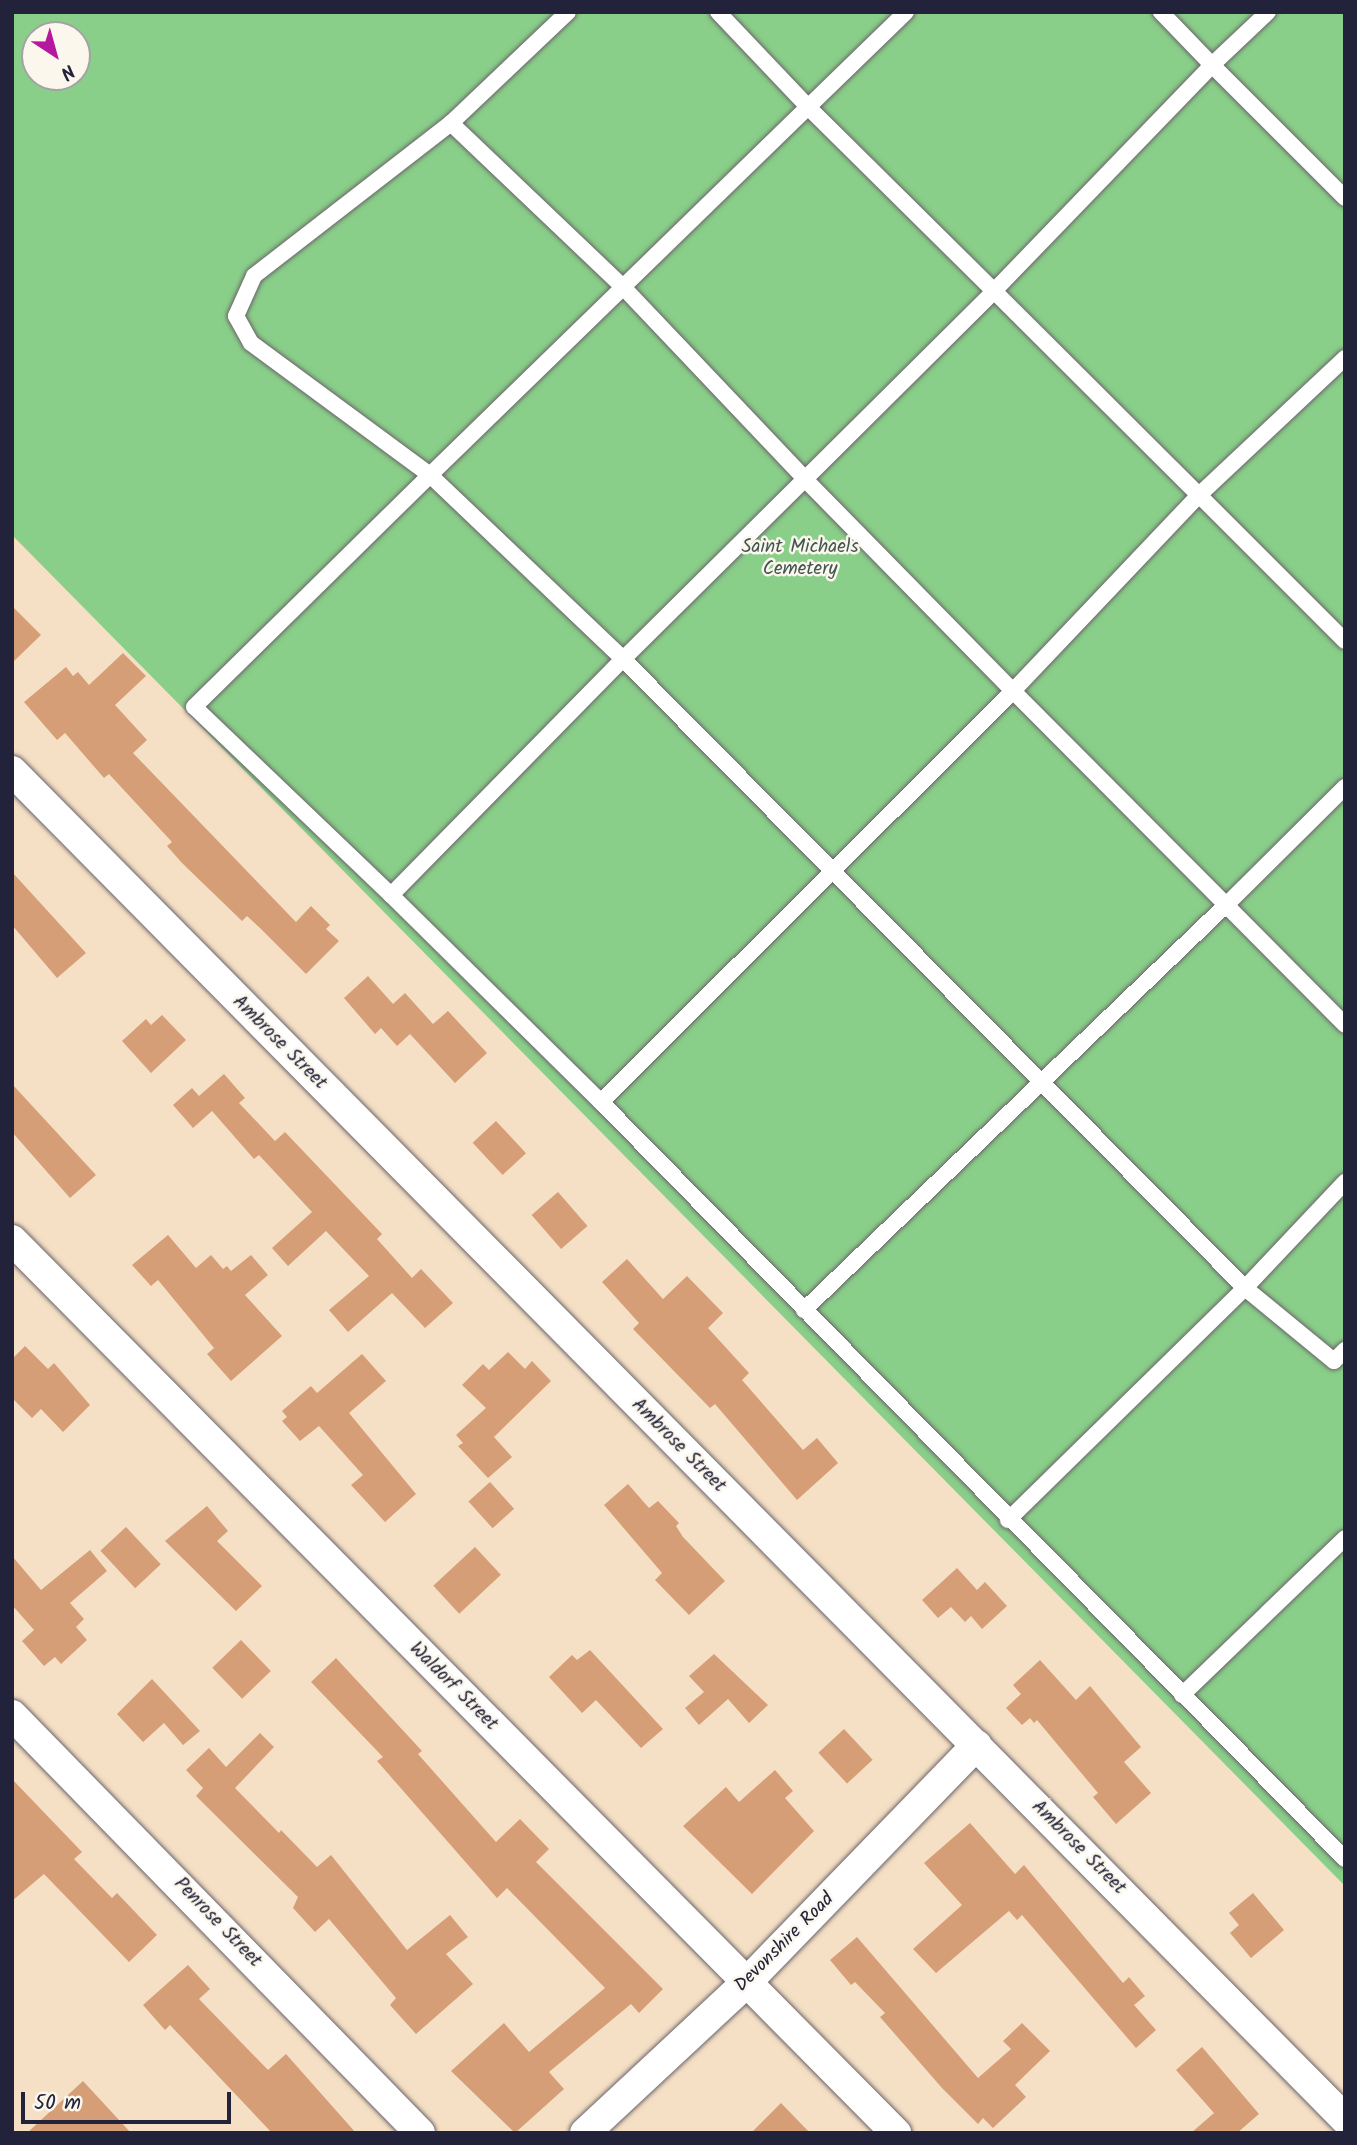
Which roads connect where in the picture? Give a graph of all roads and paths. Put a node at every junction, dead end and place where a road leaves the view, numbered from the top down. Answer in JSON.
{"nodes":[{"id":1,"x":568,"y":12,"type":"edge"},
{"id":2,"x":718,"y":12,"type":"edge"},
{"id":3,"x":906,"y":12,"type":"edge"},
{"id":4,"x":1161,"y":12,"type":"edge"},
{"id":5,"x":1268,"y":12,"type":"edge"},
{"id":6,"x":1212,"y":65,"type":"junction"},
{"id":7,"x":808,"y":107,"type":"junction"},
{"id":8,"x":451,"y":123,"type":"junction"},
{"id":9,"x":1345,"y":198,"type":"edge"},
{"id":10,"x":623,"y":287,"type":"junction"},
{"id":11,"x":993,"y":291,"type":"junction"},
{"id":12,"x":1345,"y":358,"type":"edge"},
{"id":13,"x":430,"y":475,"type":"junction"},
{"id":14,"x":805,"y":479,"type":"junction"},
{"id":15,"x":1199,"y":495,"type":"junction"},
{"id":16,"x":1345,"y":641,"type":"edge"},
{"id":17,"x":624,"y":659,"type":"junction"},
{"id":18,"x":1013,"y":691,"type":"junction"},
{"id":19,"x":12,"y":771,"type":"edge"},
{"id":20,"x":1345,"y":786,"type":"edge"},
{"id":21,"x":830,"y":872,"type":"junction"},
{"id":22,"x":391,"y":895,"type":"junction"},
{"id":23,"x":1226,"y":905,"type":"junction"},
{"id":24,"x":1345,"y":1025,"type":"edge"},
{"id":25,"x":1042,"y":1080,"type":"junction"},
{"id":26,"x":601,"y":1102,"type":"junction"},
{"id":27,"x":1345,"y":1182,"type":"edge"},
{"id":28,"x":12,"y":1240,"type":"edge"},
{"id":29,"x":1244,"y":1288,"type":"junction"},
{"id":30,"x":803,"y":1310,"type":"junction"},
{"id":31,"x":1341,"y":1361,"type":"edge"},
{"id":32,"x":1008,"y":1520,"type":"junction"},
{"id":33,"x":1345,"y":1538,"type":"edge"},
{"id":34,"x":1182,"y":1695,"type":"junction"},
{"id":35,"x":12,"y":1715,"type":"edge"},
{"id":36,"x":977,"y":1745,"type":"junction"},
{"id":37,"x":1345,"y":1859,"type":"edge"},
{"id":38,"x":747,"y":1982,"type":"junction"},
{"id":39,"x":1345,"y":2119,"type":"edge"},
{"id":40,"x":420,"y":2133,"type":"edge"},
{"id":41,"x":585,"y":2133,"type":"edge"},
{"id":42,"x":896,"y":2133,"type":"edge"}],
"edges":[{"from":1,"to":8,"type":"lane"},
{"from":2,"to":7,"type":"lane"},
{"from":3,"to":7,"type":"lane"},
{"from":4,"to":6,"type":"lane"},
{"from":5,"to":6,"type":"lane"},
{"from":6,"to":9,"type":"lane"},
{"from":6,"to":11,"type":"lane"},
{"from":7,"to":10,"type":"lane"},
{"from":7,"to":11,"type":"lane"},
{"from":8,"to":10,"type":"lane"},
{"from":8,"to":13,"type":"lane"},
{"from":10,"to":13,"type":"lane"},
{"from":10,"to":14,"type":"lane"},
{"from":11,"to":14,"type":"lane"},
{"from":11,"to":15,"type":"lane"},
{"from":12,"to":15,"type":"lane"},
{"from":13,"to":17,"type":"lane"},
{"from":13,"to":22,"type":"lane"},
{"from":14,"to":17,"type":"lane"},
{"from":14,"to":18,"type":"lane"},
{"from":15,"to":16,"type":"lane"},
{"from":15,"to":18,"type":"lane"},
{"from":17,"to":21,"type":"lane"},
{"from":17,"to":22,"type":"lane"},
{"from":18,"to":21,"type":"lane"},
{"from":18,"to":23,"type":"lane"},
{"from":19,"to":36,"type":"street","name":"Ambrose Street"},
{"from":20,"to":23,"type":"lane"},
{"from":21,"to":25,"type":"lane"},
{"from":21,"to":26,"type":"lane"},
{"from":22,"to":26,"type":"lane"},
{"from":23,"to":24,"type":"lane"},
{"from":23,"to":25,"type":"lane"},
{"from":25,"to":29,"type":"lane"},
{"from":25,"to":30,"type":"lane"},
{"from":26,"to":30,"type":"lane"},
{"from":27,"to":29,"type":"lane"},
{"from":28,"to":38,"type":"street","name":"Waldorf Street"},
{"from":29,"to":31,"type":"lane"},
{"from":29,"to":32,"type":"lane"},
{"from":30,"to":32,"type":"lane"},
{"from":32,"to":34,"type":"lane"},
{"from":33,"to":34,"type":"lane"},
{"from":34,"to":37,"type":"lane"},
{"from":35,"to":40,"type":"street","name":"Penrose Street"},
{"from":36,"to":38,"type":"street","name":"Devonshire Road"},
{"from":36,"to":39,"type":"street","name":"Ambrose Street"},
{"from":38,"to":41,"type":"street","name":"Devonshire Road"},
{"from":38,"to":42,"type":"street","name":"Waldorf Street"}]}
